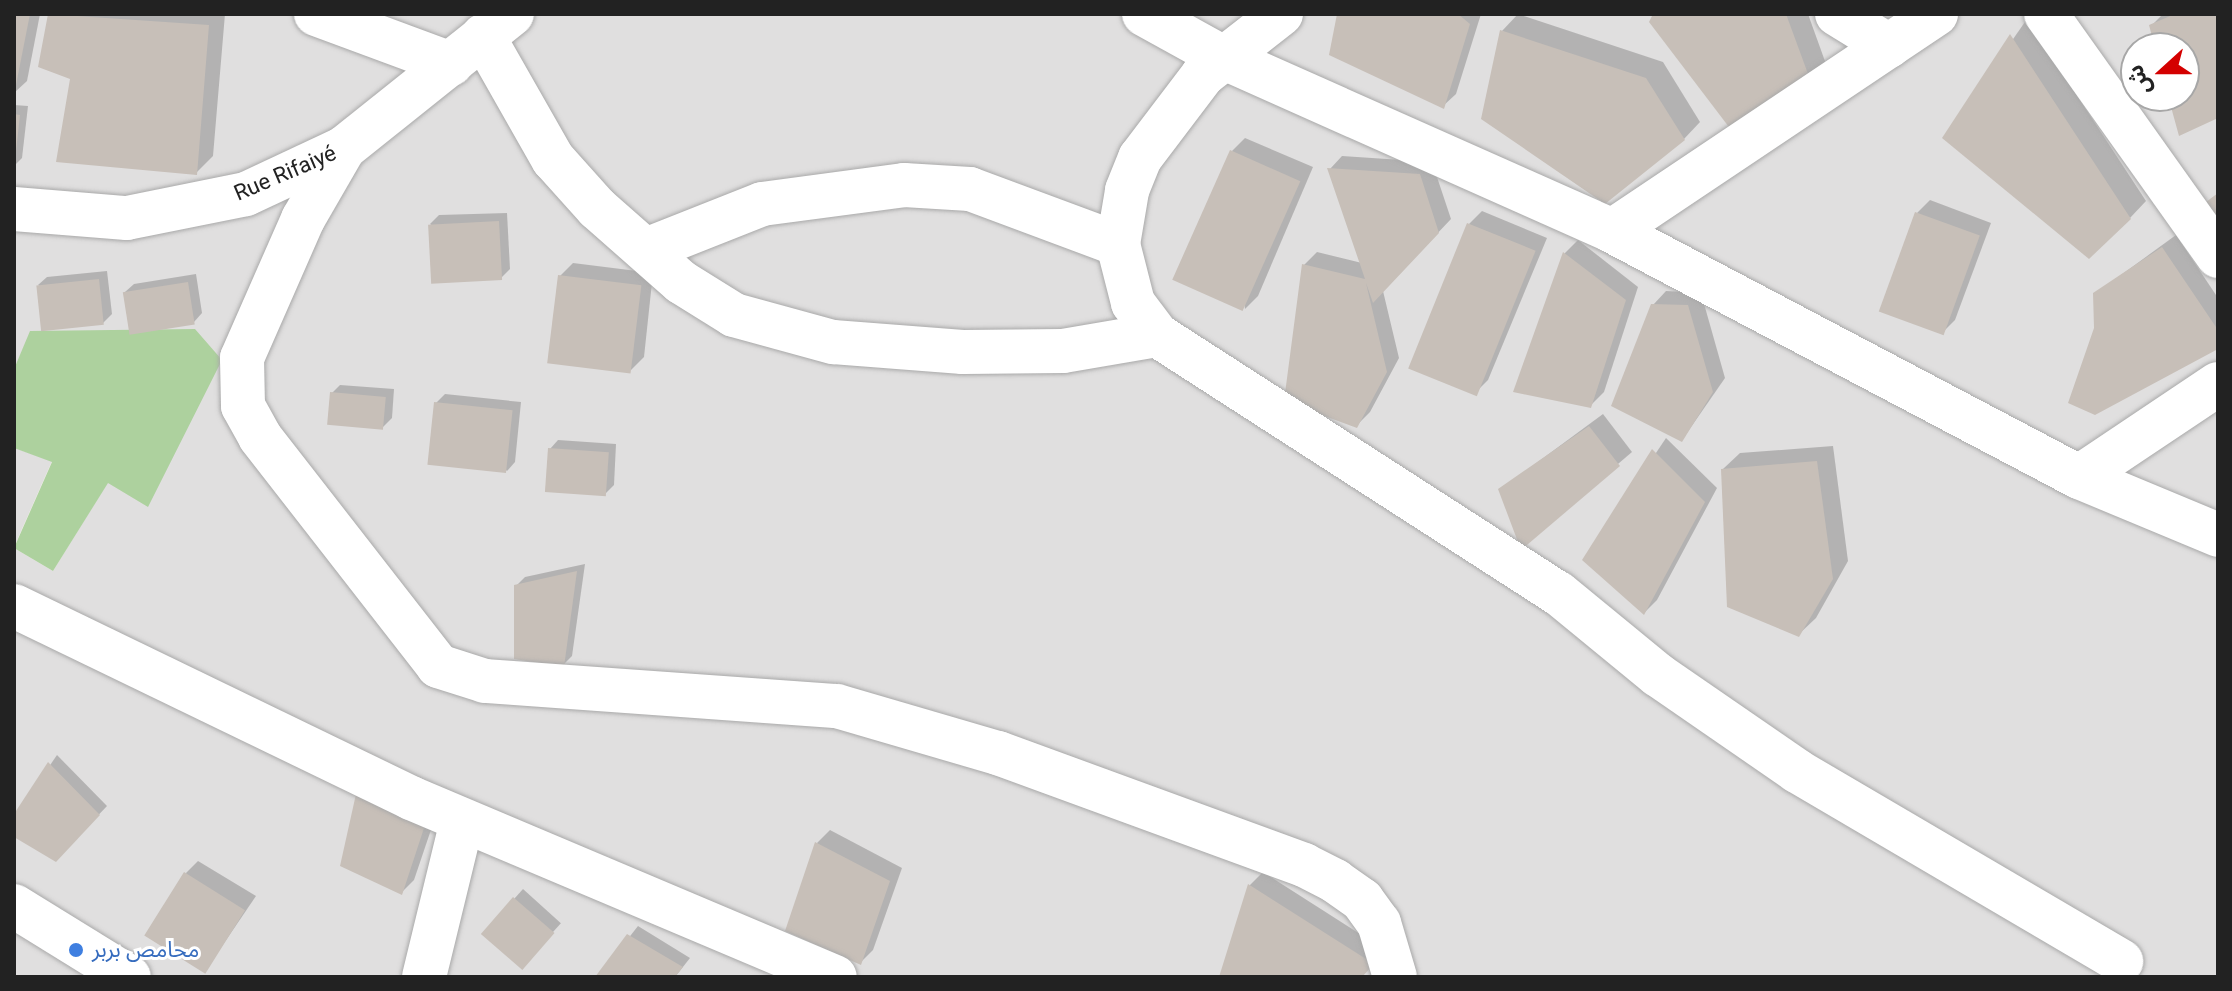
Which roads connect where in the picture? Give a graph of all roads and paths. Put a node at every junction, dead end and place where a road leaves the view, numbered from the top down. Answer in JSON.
{"nodes":[{"id":1,"x":316,"y":14,"type":"edge"},
{"id":2,"x":1281,"y":14,"type":"edge"},
{"id":3,"x":1837,"y":14,"type":"edge"},
{"id":4,"x":1936,"y":14,"type":"edge"},
{"id":5,"x":2046,"y":14,"type":"edge"},
{"id":6,"x":1143,"y":17,"type":"edge"},
{"id":7,"x":482,"y":38,"type":"edge"},
{"id":8,"x":1889,"y":46,"type":"junction"},
{"id":9,"x":1222,"y":57,"type":"junction"},
{"id":10,"x":344,"y":148,"type":"junction"},
{"id":11,"x":14,"y":209,"type":"edge"},
{"id":12,"x":1612,"y":231,"type":"junction"},
{"id":13,"x":1118,"y":244,"type":"junction"},
{"id":14,"x":646,"y":250,"type":"junction"},
{"id":15,"x":2218,"y":256,"type":"edge"},
{"id":16,"x":1157,"y":335,"type":"junction"},
{"id":17,"x":2218,"y":384,"type":"edge"},
{"id":18,"x":2079,"y":477,"type":"junction"},
{"id":19,"x":2218,"y":535,"type":"edge"},
{"id":20,"x":14,"y":606,"type":"edge"},
{"id":21,"x":462,"y":821,"type":"junction"},
{"id":22,"x":14,"y":906,"type":"edge"},
{"id":23,"x":2121,"y":961,"type":"dead end"},
{"id":24,"x":1397,"y":976,"type":"edge"},
{"id":25,"x":129,"y":977,"type":"edge"},
{"id":26,"x":424,"y":977,"type":"edge"},
{"id":27,"x":835,"y":977,"type":"edge"}],
"edges":[{"from":1,"to":7,"type":"street"},
{"from":2,"to":9,"type":"street"},
{"from":3,"to":8,"type":"street"},
{"from":4,"to":8,"type":"street"},
{"from":5,"to":15,"type":"street"},
{"from":6,"to":9,"type":"street"},
{"from":7,"to":10,"type":"street","name":"Rue Rifaiyé"},
{"from":7,"to":14,"type":"street"},
{"from":8,"to":12,"type":"street"},
{"from":9,"to":12,"type":"street"},
{"from":9,"to":13,"type":"street"},
{"from":10,"to":11,"type":"street","name":"Rue Rifaiyé"},
{"from":10,"to":24,"type":"street"},
{"from":12,"to":18,"type":"street"},
{"from":13,"to":14,"type":"street"},
{"from":13,"to":16,"type":"street"},
{"from":14,"to":16,"type":"street"},
{"from":16,"to":23,"type":"street"},
{"from":17,"to":18,"type":"street"},
{"from":18,"to":19,"type":"street"},
{"from":20,"to":21,"type":"street"},
{"from":21,"to":26,"type":"street"},
{"from":21,"to":27,"type":"street"},
{"from":22,"to":25,"type":"street"}]}
